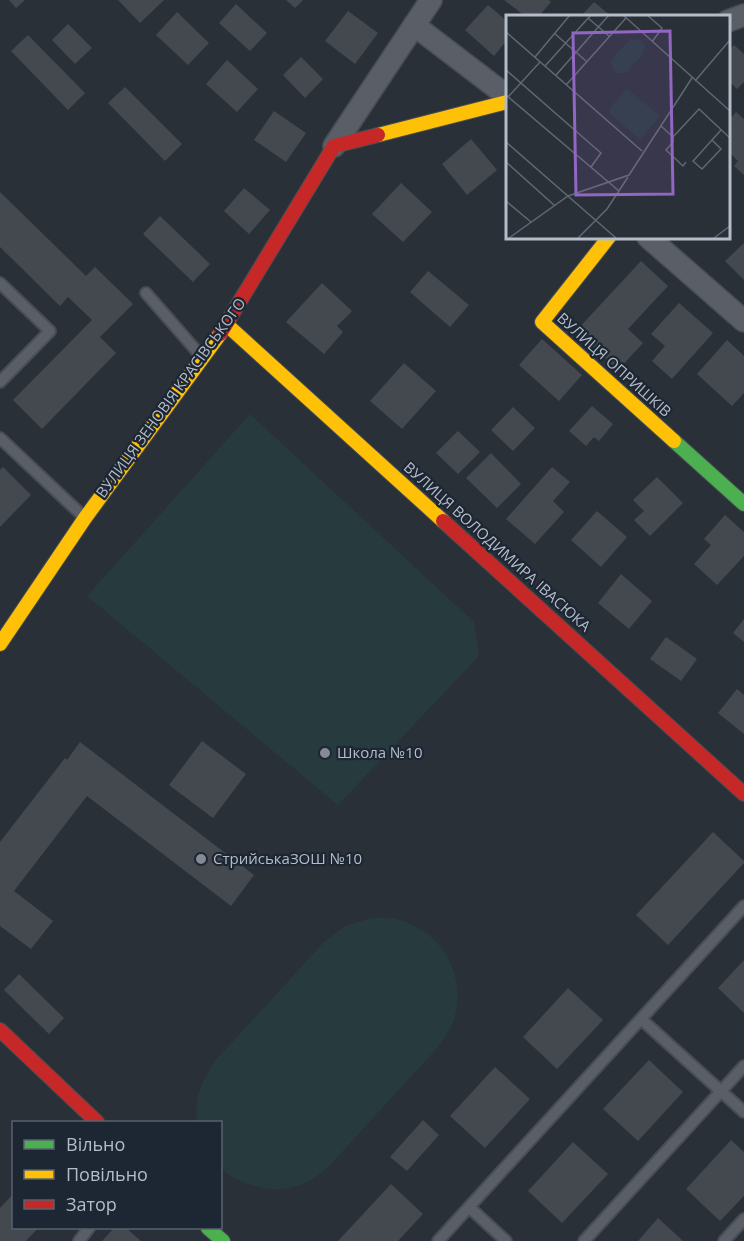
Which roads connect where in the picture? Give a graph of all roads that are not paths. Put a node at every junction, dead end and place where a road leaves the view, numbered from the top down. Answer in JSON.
{"nodes":[{"id":1,"x":431,"y":0,"type":"edge"},
{"id":2,"x":744,"y":15,"type":"edge"},
{"id":3,"x":729,"y":21,"type":"edge"},
{"id":4,"x":414,"y":25,"type":"junction"},
{"id":5,"x":506,"y":95,"type":"edge"},
{"id":6,"x":506,"y":102,"type":"edge"},
{"id":7,"x":334,"y":146,"type":"junction"},
{"id":8,"x":608,"y":238,"type":"edge"},
{"id":9,"x":649,"y":238,"type":"edge"},
{"id":10,"x":0,"y":283,"type":"edge"},
{"id":11,"x":146,"y":293,"type":"dead end"},
{"id":12,"x":744,"y":321,"type":"edge"},
{"id":13,"x":227,"y":325,"type":"junction"},
{"id":14,"x":203,"y":358,"type":"junction"},
{"id":15,"x":0,"y":382,"type":"edge"},
{"id":16,"x":0,"y":438,"type":"edge"},
{"id":17,"x":744,"y":504,"type":"edge"},
{"id":18,"x":85,"y":518,"type":"junction"},
{"id":19,"x":0,"y":644,"type":"edge"},
{"id":20,"x":744,"y":794,"type":"edge"},
{"id":21,"x":744,"y":906,"type":"edge"},
{"id":22,"x":641,"y":1019,"type":"junction"},
{"id":23,"x":0,"y":1030,"type":"edge"},
{"id":24,"x":744,"y":1066,"type":"edge"},
{"id":25,"x":721,"y":1091,"type":"junction"},
{"id":26,"x":744,"y":1112,"type":"edge"},
{"id":27,"x":96,"y":1121,"type":"edge"},
{"id":28,"x":469,"y":1207,"type":"junction"},
{"id":29,"x":744,"y":1219,"type":"edge"},
{"id":30,"x":210,"y":1229,"type":"edge"},
{"id":31,"x":223,"y":1241,"type":"edge"},
{"id":32,"x":438,"y":1241,"type":"edge"},
{"id":33,"x":506,"y":1241,"type":"edge"},
{"id":34,"x":584,"y":1241,"type":"edge"},
{"id":35,"x":724,"y":1241,"type":"edge"}],
"edges":[{"from":1,"to":4,"type":"street"},
{"from":2,"to":3,"type":"street"},
{"from":4,"to":5,"type":"street"},
{"from":4,"to":7,"type":"street"},
{"from":6,"to":7,"type":"street"},
{"from":7,"to":13,"type":"street","name":"ВУЛИЦЯ ЗЕНОВІЯ КРАСІВСЬКОГО"},
{"from":8,"to":17,"type":"street","name":"ВУЛИЦЯ ОПРИШКІВ"},
{"from":9,"to":12,"type":"street"},
{"from":10,"to":15,"type":"lane"},
{"from":11,"to":14,"type":"lane"},
{"from":13,"to":14,"type":"street","name":"ВУЛИЦЯ ЗЕНОВІЯ КРАСІВСЬКОГО"},
{"from":13,"to":20,"type":"street","name":"ВУЛИЦЯ ВОЛОДИМИРА ІВАСЮКА"},
{"from":14,"to":18,"type":"street","name":"ВУЛИЦЯ ЗЕНОВІЯ КРАСІВСЬКОГО"},
{"from":16,"to":18,"type":"lane"},
{"from":18,"to":19,"type":"street","name":"ВУЛИЦЯ ЗЕНОВІЯ КРАСІВСЬКОГО"},
{"from":21,"to":22,"type":"lane"},
{"from":22,"to":25,"type":"lane"},
{"from":22,"to":28,"type":"lane"},
{"from":23,"to":27,"type":"street"},
{"from":24,"to":25,"type":"lane"},
{"from":25,"to":26,"type":"lane"},
{"from":25,"to":34,"type":"lane"},
{"from":28,"to":32,"type":"lane"},
{"from":28,"to":33,"type":"lane"},
{"from":29,"to":35,"type":"lane"},
{"from":30,"to":31,"type":"street"}]}
